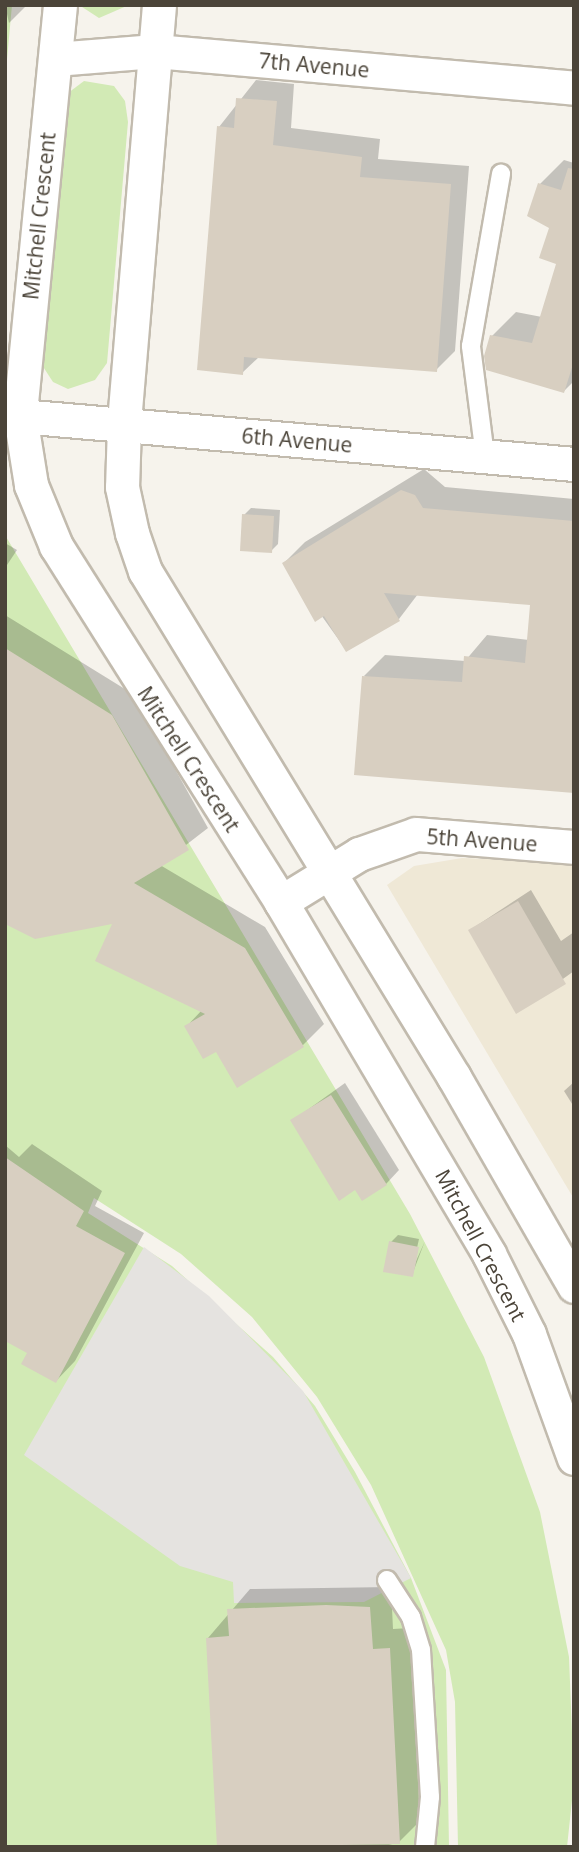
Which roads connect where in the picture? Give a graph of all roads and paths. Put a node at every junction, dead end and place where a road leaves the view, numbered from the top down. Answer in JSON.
{"nodes":[{"id":1,"x":60,"y":5,"type":"edge"},
{"id":2,"x":159,"y":5,"type":"edge"},
{"id":3,"x":155,"y":51,"type":"junction"},
{"id":4,"x":55,"y":59,"type":"junction"},
{"id":5,"x":574,"y":88,"type":"edge"},
{"id":6,"x":502,"y":174,"type":"dead end"},
{"id":7,"x":20,"y":416,"type":"junction"},
{"id":8,"x":124,"y":425,"type":"junction"},
{"id":9,"x":485,"y":456,"type":"junction"},
{"id":10,"x":574,"y":464,"type":"edge"},
{"id":11,"x":574,"y":847,"type":"edge"},
{"id":12,"x":328,"y":871,"type":"junction"},
{"id":13,"x":281,"y":902,"type":"junction"},
{"id":14,"x":574,"y":1286,"type":"edge"},
{"id":15,"x":574,"y":1458,"type":"edge"},
{"id":16,"x":387,"y":1580,"type":"dead end"},
{"id":17,"x":425,"y":1847,"type":"edge"}],
"edges":[{"from":1,"to":4,"type":"street","name":"Mitchell Crescent"},
{"from":2,"to":3,"type":"street"},
{"from":3,"to":4,"type":"street","name":"7th Avenue"},
{"from":3,"to":5,"type":"street","name":"7th Avenue"},
{"from":3,"to":8,"type":"street"},
{"from":4,"to":7,"type":"street","name":"Mitchell Crescent"},
{"from":6,"to":9,"type":"lane"},
{"from":7,"to":8,"type":"street","name":"6th Avenue"},
{"from":7,"to":13,"type":"street","name":"Mitchell Crescent"},
{"from":8,"to":9,"type":"street","name":"6th Avenue"},
{"from":8,"to":12,"type":"street"},
{"from":9,"to":10,"type":"street","name":"6th Avenue"},
{"from":11,"to":12,"type":"street","name":"5th Avenue"},
{"from":12,"to":13,"type":"street","name":"5th Avenue"},
{"from":12,"to":14,"type":"street"},
{"from":13,"to":15,"type":"street","name":"Mitchell Crescent"},
{"from":16,"to":17,"type":"lane"}]}
